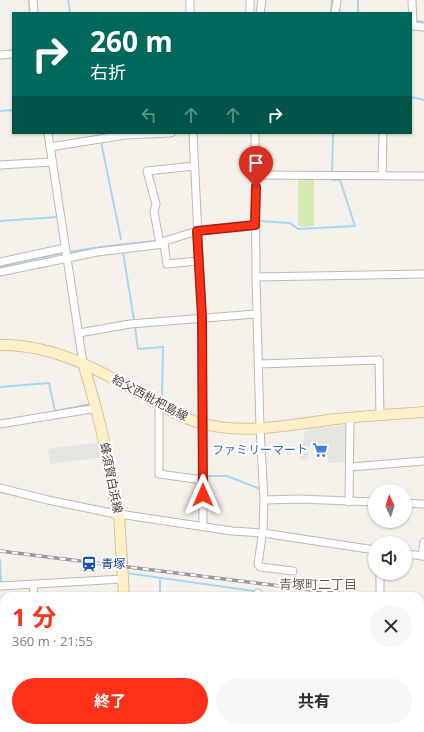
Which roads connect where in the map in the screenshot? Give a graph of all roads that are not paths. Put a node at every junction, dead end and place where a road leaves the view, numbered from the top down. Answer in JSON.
{"nodes":[{"id":1,"x":33,"y":0,"type":"edge"},
{"id":2,"x":190,"y":0,"type":"edge"},
{"id":3,"x":250,"y":0,"type":"edge"},
{"id":4,"x":262,"y":0,"type":"edge"},
{"id":5,"x":336,"y":0,"type":"edge"},
{"id":6,"x":412,"y":0,"type":"edge"},
{"id":7,"x":34,"y":12,"type":"edge"},
{"id":8,"x":190,"y":12,"type":"edge"},
{"id":9,"x":250,"y":12,"type":"edge"},
{"id":10,"x":260,"y":12,"type":"edge"},
{"id":11,"x":335,"y":12,"type":"edge"},
{"id":12,"x":412,"y":26,"type":"edge"},
{"id":13,"x":424,"y":28,"type":"edge"},
{"id":14,"x":12,"y":54,"type":"edge"},
{"id":15,"x":0,"y":55,"type":"edge"},
{"id":16,"x":48,"y":134,"type":"edge"},
{"id":17,"x":125,"y":134,"type":"edge"},
{"id":18,"x":193,"y":134,"type":"edge"},
{"id":19,"x":255,"y":134,"type":"edge"},
{"id":20,"x":383,"y":134,"type":"edge"},
{"id":21,"x":50,"y":147,"type":"junction"},
{"id":22,"x":53,"y":162,"type":"junction"},
{"id":23,"x":0,"y":165,"type":"edge"},
{"id":24,"x":194,"y":166,"type":"junction"},
{"id":25,"x":256,"y":174,"type":"junction"},
{"id":26,"x":382,"y":175,"type":"junction"},
{"id":27,"x":424,"y":176,"type":"edge"},
{"id":28,"x":255,"y":225,"type":"junction"},
{"id":29,"x":197,"y":231,"type":"junction"},
{"id":30,"x":162,"y":244,"type":"junction"},
{"id":31,"x":65,"y":248,"type":"junction"},
{"id":32,"x":67,"y":258,"type":"junction"},
{"id":33,"x":198,"y":261,"type":"junction"},
{"id":34,"x":0,"y":262,"type":"edge"},
{"id":35,"x":0,"y":272,"type":"edge"},
{"id":36,"x":424,"y":274,"type":"edge"},
{"id":37,"x":256,"y":277,"type":"junction"},
{"id":38,"x":257,"y":314,"type":"junction"},
{"id":39,"x":202,"y":317,"type":"junction"},
{"id":40,"x":79,"y":333,"type":"junction"},
{"id":41,"x":0,"y":344,"type":"edge"},
{"id":42,"x":83,"y":363,"type":"junction"},
{"id":43,"x":258,"y":364,"type":"junction"},
{"id":44,"x":159,"y":404,"type":"junction"},
{"id":45,"x":97,"y":408,"type":"junction"},
{"id":46,"x":424,"y":412,"type":"edge"},
{"id":47,"x":380,"y":416,"type":"junction"},
{"id":48,"x":350,"y":418,"type":"junction"},
{"id":49,"x":0,"y":424,"type":"edge"},
{"id":50,"x":202,"y":424,"type":"junction"},
{"id":51,"x":260,"y":428,"type":"junction"},
{"id":52,"x":424,"y":461,"type":"edge"},
{"id":53,"x":350,"y":467,"type":"junction"},
{"id":54,"x":203,"y":480,"type":"junction"},
{"id":55,"x":0,"y":488,"type":"edge"},
{"id":56,"x":264,"y":500,"type":"junction"},
{"id":57,"x":349,"y":502,"type":"junction"},
{"id":58,"x":368,"y":502,"type":"edge"},
{"id":59,"x":412,"y":503,"type":"edge"},
{"id":60,"x":424,"y":504,"type":"edge"},
{"id":61,"x":118,"y":514,"type":"junction"},
{"id":62,"x":203,"y":526,"type":"junction"},
{"id":63,"x":263,"y":533,"type":"junction"},
{"id":64,"x":424,"y":542,"type":"edge"},
{"id":65,"x":368,"y":549,"type":"edge"},
{"id":66,"x":412,"y":555,"type":"edge"},
{"id":67,"x":423,"y":556,"type":"edge"},
{"id":68,"x":293,"y":571,"type":"dead end"},
{"id":69,"x":123,"y":579,"type":"junction"},
{"id":70,"x":380,"y":580,"type":"edge"},
{"id":71,"x":33,"y":585,"type":"junction"},
{"id":72,"x":0,"y":586,"type":"edge"},
{"id":73,"x":34,"y":592,"type":"edge"},
{"id":74,"x":124,"y":592,"type":"edge"},
{"id":75,"x":380,"y":592,"type":"edge"}],
"edges":[{"from":1,"to":7,"type":"street"},
{"from":2,"to":8,"type":"street"},
{"from":3,"to":9,"type":"street"},
{"from":4,"to":10,"type":"street"},
{"from":5,"to":11,"type":"street"},
{"from":6,"to":12,"type":"street"},
{"from":12,"to":13,"type":"street"},
{"from":14,"to":15,"type":"street"},
{"from":16,"to":21,"type":"street"},
{"from":17,"to":21,"type":"street"},
{"from":18,"to":24,"type":"street"},
{"from":19,"to":25,"type":"street"},
{"from":20,"to":26,"type":"street"},
{"from":21,"to":22,"type":"street"},
{"from":22,"to":23,"type":"street"},
{"from":22,"to":31,"type":"street"},
{"from":24,"to":29,"type":"street"},
{"from":24,"to":30,"type":"street"},
{"from":25,"to":26,"type":"street"},
{"from":25,"to":28,"type":"street"},
{"from":26,"to":27,"type":"street"},
{"from":28,"to":29,"type":"street"},
{"from":28,"to":37,"type":"street"},
{"from":29,"to":30,"type":"street"},
{"from":29,"to":33,"type":"street"},
{"from":30,"to":32,"type":"street"},
{"from":30,"to":33,"type":"street"},
{"from":31,"to":32,"type":"street"},
{"from":31,"to":34,"type":"street"},
{"from":32,"to":35,"type":"street"},
{"from":32,"to":40,"type":"street"},
{"from":33,"to":39,"type":"street"},
{"from":36,"to":37,"type":"street"},
{"from":37,"to":38,"type":"street"},
{"from":38,"to":39,"type":"street"},
{"from":38,"to":43,"type":"street"},
{"from":39,"to":40,"type":"street"},
{"from":39,"to":50,"type":"street"},
{"from":40,"to":42,"type":"street"},
{"from":41,"to":42,"type":"main road","name":"給父西枇杷島線"},
{"from":42,"to":44,"type":"main road","name":"給父西枇杷島線"},
{"from":42,"to":45,"type":"main road","name":"蜂須賀白浜線"},
{"from":43,"to":47,"type":"street"},
{"from":43,"to":51,"type":"street"},
{"from":44,"to":50,"type":"main road","name":"給父西枇杷島線"},
{"from":44,"to":54,"type":"street"},
{"from":45,"to":49,"type":"street"},
{"from":45,"to":61,"type":"main road","name":"蜂須賀白浜線"},
{"from":46,"to":47,"type":"main road","name":"給父西枇杷島線"},
{"from":47,"to":48,"type":"main road","name":"給父西枇杷島線"},
{"from":48,"to":51,"type":"main road","name":"給父西枇杷島線"},
{"from":48,"to":53,"type":"street"},
{"from":50,"to":51,"type":"main road","name":"給父西枇杷島線"},
{"from":50,"to":54,"type":"street"},
{"from":51,"to":56,"type":"street"},
{"from":52,"to":53,"type":"street"},
{"from":53,"to":57,"type":"street"},
{"from":54,"to":62,"type":"street"},
{"from":55,"to":61,"type":"street"},
{"from":56,"to":57,"type":"street"},
{"from":56,"to":63,"type":"street"},
{"from":57,"to":58,"type":"street"},
{"from":59,"to":60,"type":"street"},
{"from":61,"to":62,"type":"street"},
{"from":61,"to":69,"type":"main road","name":"蜂須賀白浜線"},
{"from":62,"to":63,"type":"street"},
{"from":63,"to":65,"type":"street"},
{"from":63,"to":68,"type":"street"},
{"from":64,"to":67,"type":"street"},
{"from":66,"to":67,"type":"street"},
{"from":69,"to":71,"type":"street"},
{"from":69,"to":74,"type":"main road","name":"蜂須賀白浜線"},
{"from":70,"to":75,"type":"street"},
{"from":71,"to":72,"type":"street"},
{"from":71,"to":73,"type":"street"}]}
